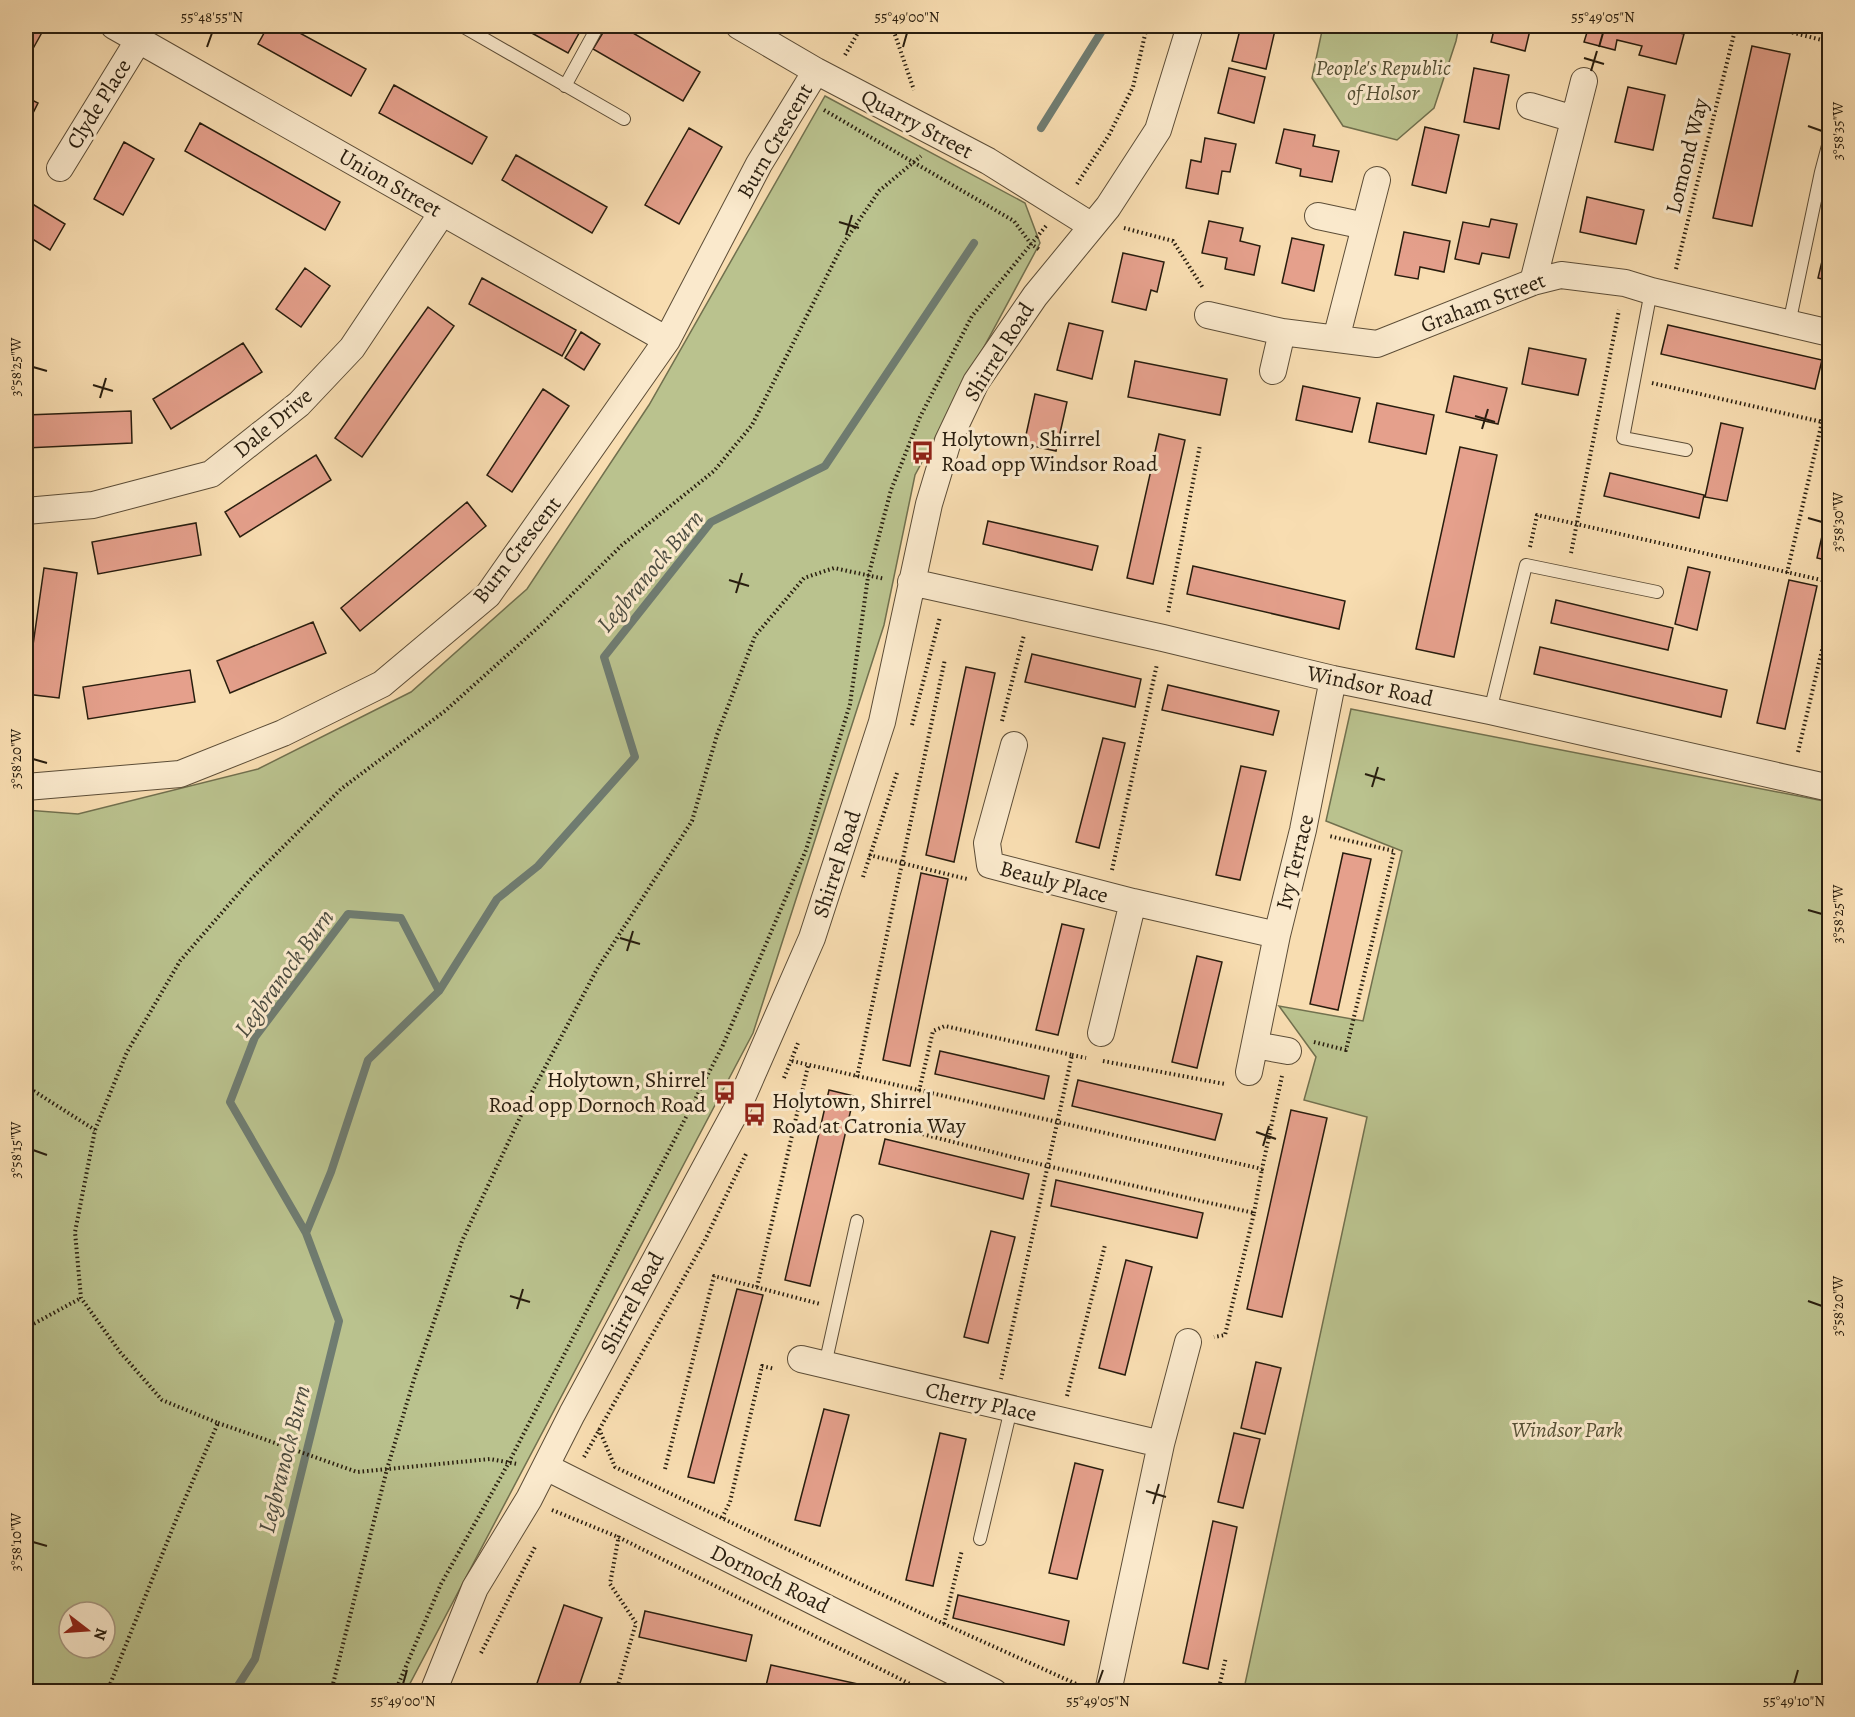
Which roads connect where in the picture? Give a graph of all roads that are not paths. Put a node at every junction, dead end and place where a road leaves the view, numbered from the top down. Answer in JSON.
{"nodes":[{"id":1,"x":114,"y":26,"type":"edge"},
{"id":2,"x":462,"y":26,"type":"edge"},
{"id":3,"x":598,"y":26,"type":"edge"},
{"id":4,"x":739,"y":26,"type":"edge"},
{"id":5,"x":1190,"y":26,"type":"edge"},
{"id":6,"x":138,"y":41,"type":"junction"},
{"id":7,"x":816,"y":70,"type":"junction"},
{"id":8,"x":1584,"y":81,"type":"dead end"},
{"id":9,"x":565,"y":86,"type":"junction"},
{"id":10,"x":1530,"y":106,"type":"dead end"},
{"id":11,"x":624,"y":119,"type":"dead end"},
{"id":12,"x":1574,"y":119,"type":"junction"},
{"id":13,"x":1830,"y":138,"type":"edge"},
{"id":14,"x":60,"y":168,"type":"dead end"},
{"id":15,"x":1377,"y":180,"type":"dead end"},
{"id":16,"x":442,"y":213,"type":"junction"},
{"id":17,"x":1318,"y":216,"type":"dead end"},
{"id":18,"x":1095,"y":222,"type":"junction"},
{"id":19,"x":1365,"y":226,"type":"junction"},
{"id":20,"x":1533,"y":282,"type":"junction"},
{"id":21,"x":1660,"y":293,"type":"junction"},
{"id":22,"x":1208,"y":315,"type":"road end"},
{"id":23,"x":1789,"y":324,"type":"junction"},
{"id":24,"x":1282,"y":332,"type":"junction"},
{"id":25,"x":1830,"y":333,"type":"edge"},
{"id":26,"x":1336,"y":339,"type":"junction"},
{"id":27,"x":667,"y":340,"type":"junction"},
{"id":28,"x":1273,"y":371,"type":"dead end"},
{"id":29,"x":1686,"y":450,"type":"dead end"},
{"id":30,"x":26,"y":511,"type":"edge"},
{"id":31,"x":911,"y":582,"type":"junction"},
{"id":32,"x":1657,"y":592,"type":"dead end"},
{"id":33,"x":1333,"y":679,"type":"junction"},
{"id":34,"x":1490,"y":711,"type":"junction"},
{"id":35,"x":1014,"y":745,"type":"road end"},
{"id":36,"x":26,"y":787,"type":"edge"},
{"id":37,"x":1830,"y":788,"type":"edge"},
{"id":38,"x":1133,"y":902,"type":"junction"},
{"id":39,"x":1277,"y":935,"type":"junction"},
{"id":40,"x":1101,"y":1034,"type":"dead end"},
{"id":41,"x":1255,"y":1045,"type":"junction"},
{"id":42,"x":1288,"y":1051,"type":"road end"},
{"id":43,"x":1249,"y":1072,"type":"road end"},
{"id":44,"x":857,"y":1221,"type":"dead end"},
{"id":45,"x":1188,"y":1342,"type":"road end"},
{"id":46,"x":801,"y":1359,"type":"road end"},
{"id":47,"x":825,"y":1365,"type":"junction"},
{"id":48,"x":1011,"y":1409,"type":"junction"},
{"id":49,"x":1161,"y":1444,"type":"junction"},
{"id":50,"x":546,"y":1467,"type":"junction"},
{"id":51,"x":980,"y":1539,"type":"dead end"},
{"id":52,"x":944,"y":1680,"type":"edge"},
{"id":53,"x":433,"y":1692,"type":"edge"},
{"id":54,"x":994,"y":1692,"type":"edge"},
{"id":55,"x":1108,"y":1692,"type":"edge"}],
"edges":[{"from":1,"to":6,"type":"street","name":"Union Street"},
{"from":2,"to":9,"type":"lane"},
{"from":3,"to":9,"type":"lane"},
{"from":4,"to":7,"type":"street","name":"Quarry Street"},
{"from":5,"to":18,"type":"street","name":"Shirrel Road"},
{"from":6,"to":14,"type":"street","name":"Clyde Place"},
{"from":6,"to":16,"type":"street","name":"Union Street"},
{"from":7,"to":18,"type":"street","name":"Quarry Street"},
{"from":7,"to":27,"type":"street","name":"Burn Crescent"},
{"from":8,"to":12,"type":"street"},
{"from":9,"to":11,"type":"lane"},
{"from":10,"to":12,"type":"street"},
{"from":12,"to":20,"type":"street"},
{"from":13,"to":23,"type":"lane"},
{"from":15,"to":19,"type":"street"},
{"from":16,"to":27,"type":"street","name":"Union Street"},
{"from":16,"to":30,"type":"street","name":"Dale Drive"},
{"from":17,"to":19,"type":"street"},
{"from":18,"to":31,"type":"street","name":"Shirrel Road"},
{"from":19,"to":26,"type":"street"},
{"from":20,"to":21,"type":"street","name":"Graham Street"},
{"from":20,"to":26,"type":"street","name":"Graham Street"},
{"from":21,"to":23,"type":"street","name":"Graham Street"},
{"from":21,"to":29,"type":"lane"},
{"from":22,"to":24,"type":"street","name":"Graham Street"},
{"from":23,"to":25,"type":"street","name":"Graham Street"},
{"from":24,"to":26,"type":"street","name":"Graham Street"},
{"from":24,"to":28,"type":"street"},
{"from":27,"to":36,"type":"street","name":"Burn Crescent"},
{"from":31,"to":33,"type":"street","name":"Windsor Road"},
{"from":31,"to":50,"type":"street","name":"Shirrel Road"},
{"from":32,"to":34,"type":"lane"},
{"from":33,"to":34,"type":"street","name":"Windsor Road"},
{"from":33,"to":39,"type":"street","name":"Ivy Terrace"},
{"from":34,"to":37,"type":"street","name":"Windsor Road"},
{"from":35,"to":38,"type":"street","name":"Beauly Place"},
{"from":38,"to":39,"type":"street","name":"Beauly Place"},
{"from":38,"to":40,"type":"street","name":"Beauly Place"},
{"from":39,"to":41,"type":"street","name":"Ivy Terrace"},
{"from":41,"to":42,"type":"street"},
{"from":41,"to":43,"type":"street","name":"Ivy Terrace"},
{"from":44,"to":47,"type":"lane"},
{"from":45,"to":49,"type":"street"},
{"from":46,"to":47,"type":"street","name":"Cherry Place"},
{"from":47,"to":48,"type":"street","name":"Cherry Place"},
{"from":48,"to":49,"type":"street","name":"Cherry Place"},
{"from":48,"to":51,"type":"lane"},
{"from":49,"to":55,"type":"street"},
{"from":50,"to":52,"type":"street","name":"Dornoch Road"},
{"from":50,"to":53,"type":"street","name":"Shirrel Road"},
{"from":52,"to":54,"type":"street","name":"Dornoch Road"}]}
